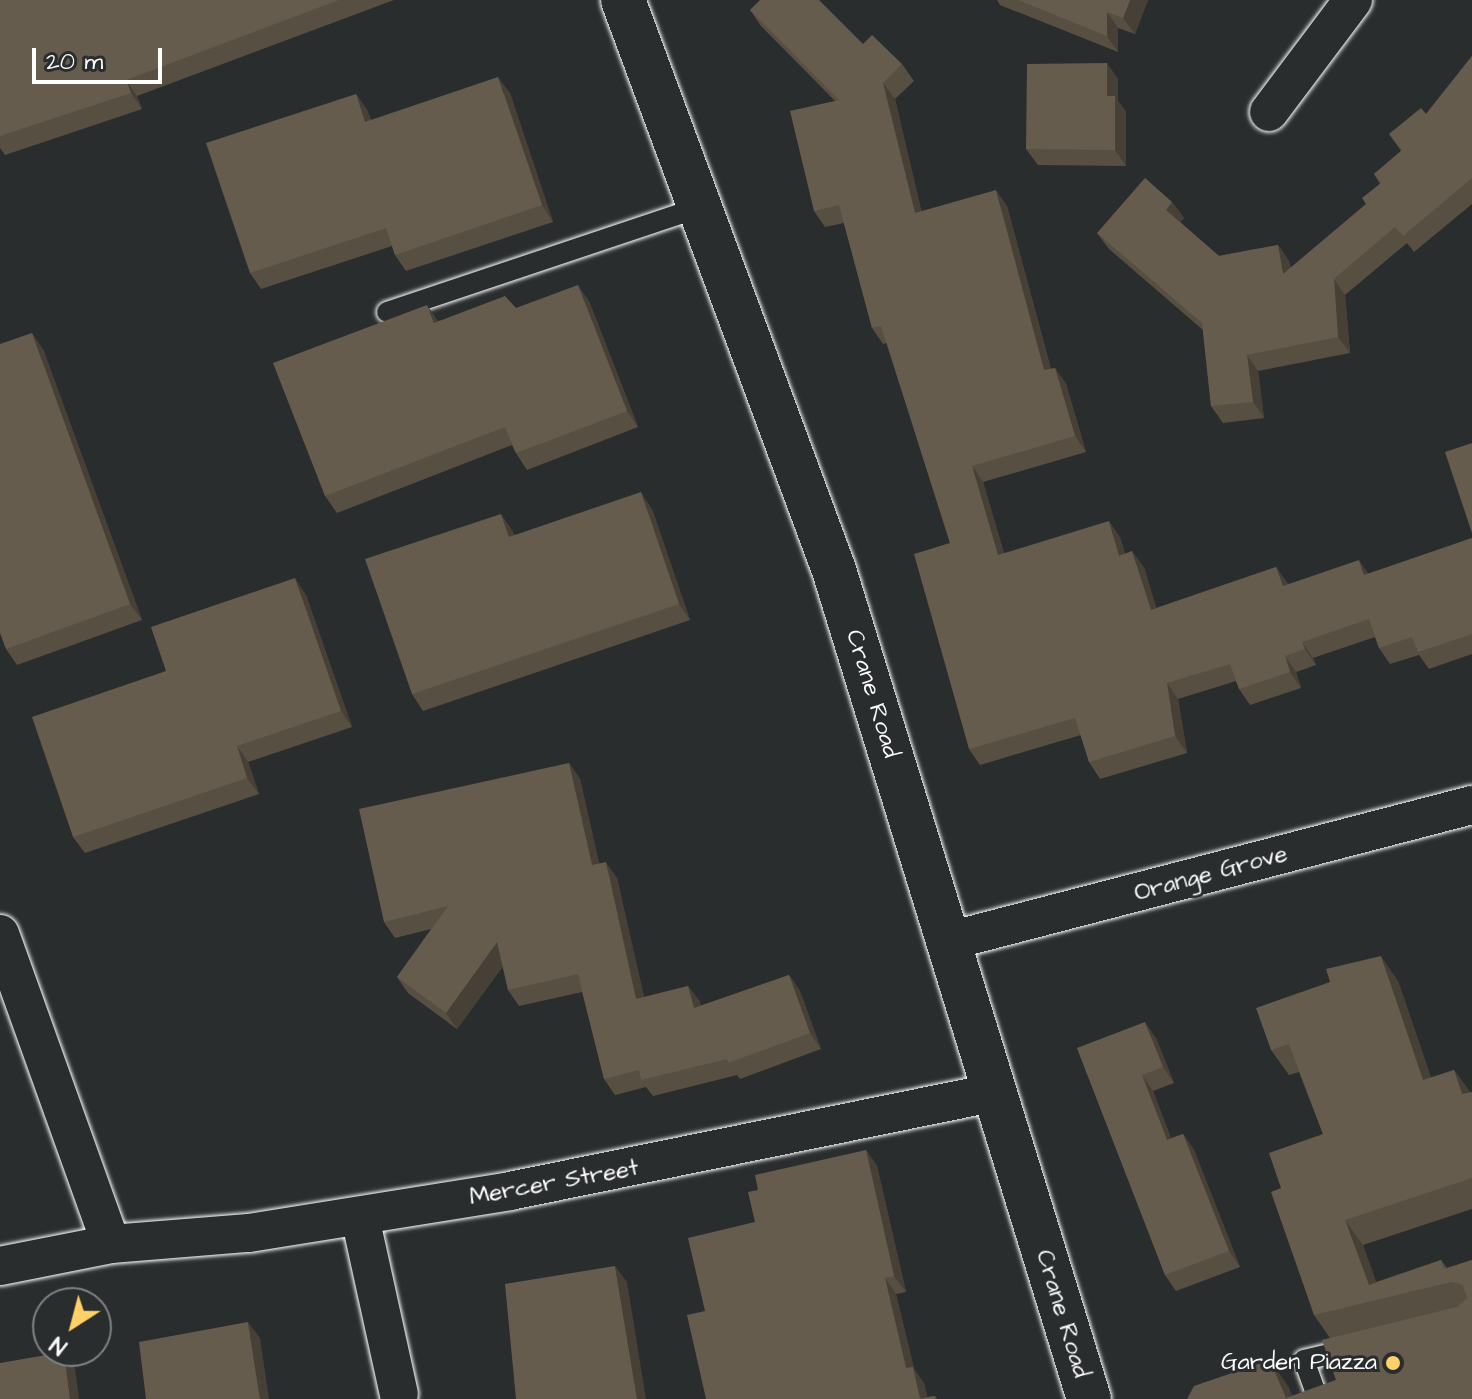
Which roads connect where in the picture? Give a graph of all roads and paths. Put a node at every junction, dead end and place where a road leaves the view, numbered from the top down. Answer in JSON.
{"nodes":[{"id":1,"x":623,"y":0,"type":"edge"},
{"id":2,"x":1353,"y":0,"type":"edge"},
{"id":3,"x":1269,"y":112,"type":"dead end"},
{"id":4,"x":701,"y":207,"type":"junction"},
{"id":5,"x":387,"y":312,"type":"dead end"},
{"id":6,"x":1472,"y":805,"type":"edge"},
{"id":7,"x":0,"y":934,"type":"edge"},
{"id":8,"x":949,"y":941,"type":"junction"},
{"id":9,"x":993,"y":1093,"type":"junction"},
{"id":10,"x":360,"y":1217,"type":"junction"},
{"id":11,"x":111,"y":1244,"type":"junction"},
{"id":12,"x":0,"y":1266,"type":"edge"},
{"id":13,"x":1365,"y":1345,"type":"edge"},
{"id":14,"x":399,"y":1394,"type":"dead end"},
{"id":15,"x":1089,"y":1399,"type":"edge"},
{"id":16,"x":1318,"y":1399,"type":"edge"}],
"edges":[{"from":1,"to":4,"type":"street","name":"Crane Road"},
{"from":2,"to":3,"type":"street"},
{"from":4,"to":5,"type":"lane"},
{"from":4,"to":8,"type":"street","name":"Crane Road"},
{"from":6,"to":8,"type":"street","name":"Orange Grove"},
{"from":7,"to":11,"type":"street"},
{"from":8,"to":9,"type":"street","name":"Crane Road"},
{"from":9,"to":10,"type":"street","name":"Mercer Street"},
{"from":9,"to":15,"type":"street","name":"Crane Road"},
{"from":10,"to":11,"type":"street","name":"Mercer Street"},
{"from":10,"to":14,"type":"street"},
{"from":11,"to":12,"type":"street","name":"Mercer Street"},
{"from":13,"to":16,"type":"lane"}]}
